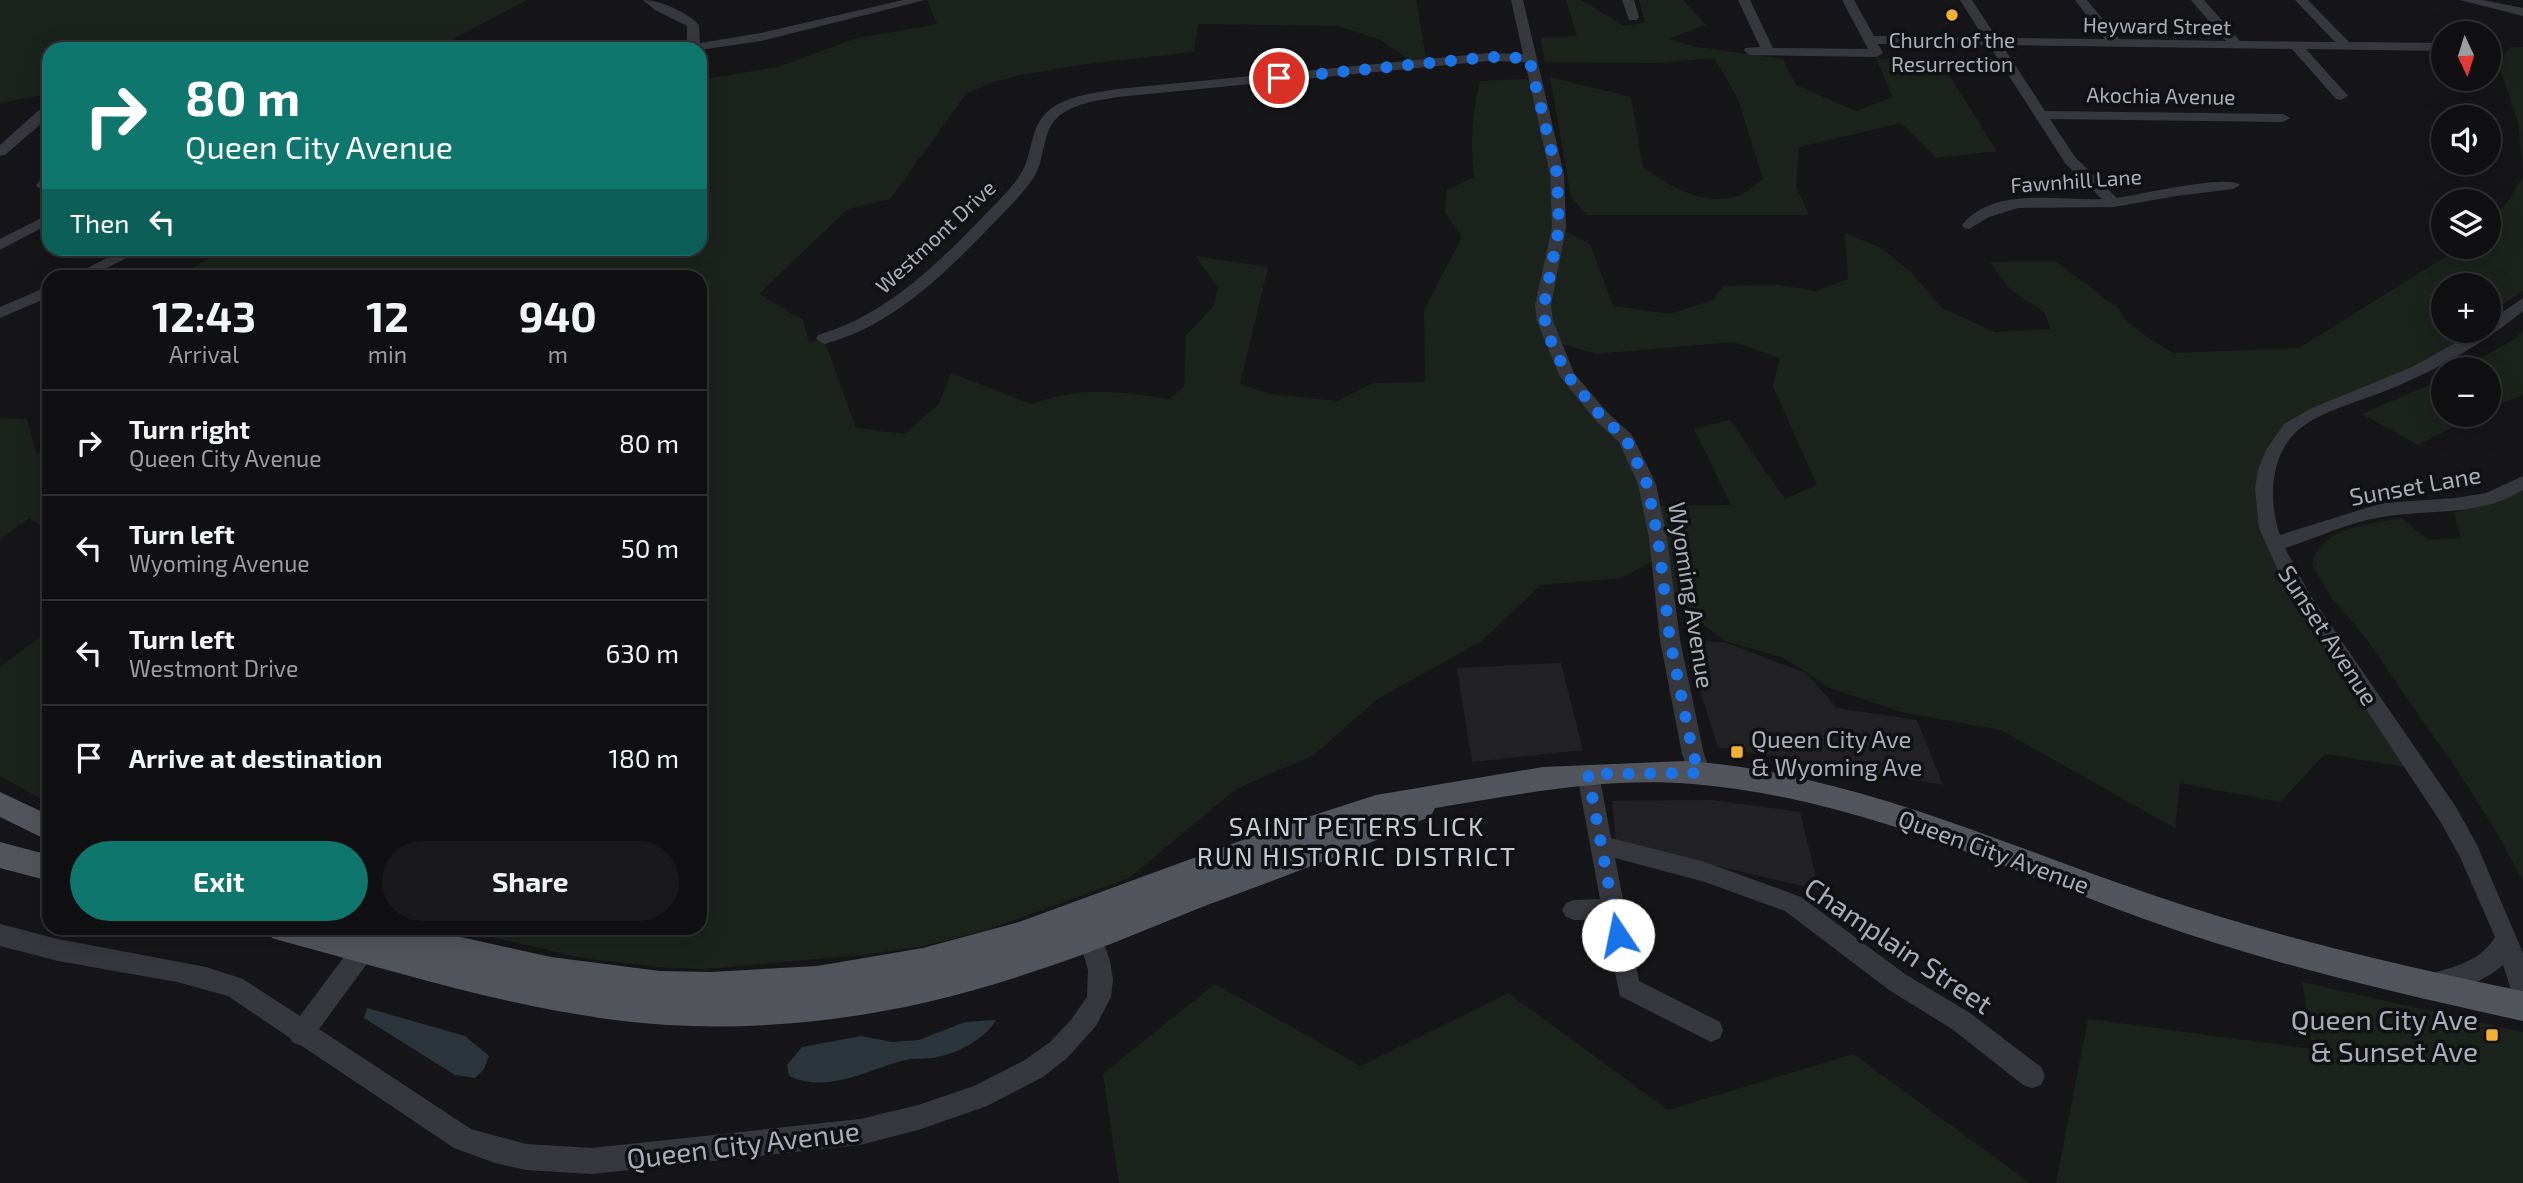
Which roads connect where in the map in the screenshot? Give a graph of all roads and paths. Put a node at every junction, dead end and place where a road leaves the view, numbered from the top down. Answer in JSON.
{"nodes":[{"id":1,"x":649,"y":0,"type":"edge"},
{"id":2,"x":919,"y":0,"type":"edge"},
{"id":3,"x":1517,"y":0,"type":"edge"},
{"id":4,"x":1628,"y":0,"type":"edge"},
{"id":5,"x":1744,"y":0,"type":"edge"},
{"id":6,"x":1848,"y":0,"type":"edge"},
{"id":7,"x":1966,"y":0,"type":"edge"},
{"id":8,"x":2081,"y":0,"type":"edge"},
{"id":9,"x":2197,"y":0,"type":"edge"},
{"id":10,"x":2301,"y":0,"type":"edge"},
{"id":11,"x":2466,"y":0,"type":"edge"},
{"id":12,"x":2523,"y":12,"type":"edge"},
{"id":13,"x":1633,"y":17,"type":"dead end"},
{"id":14,"x":694,"y":42,"type":"edge"},
{"id":15,"x":1994,"y":43,"type":"junction"},
{"id":16,"x":2115,"y":43,"type":"junction"},
{"id":17,"x":2236,"y":44,"type":"junction"},
{"id":18,"x":707,"y":46,"type":"edge"},
{"id":19,"x":2295,"y":46,"type":"junction"},
{"id":20,"x":2346,"y":46,"type":"junction"},
{"id":21,"x":1874,"y":47,"type":"junction"},
{"id":22,"x":2431,"y":47,"type":"edge"},
{"id":23,"x":1750,"y":51,"type":"dead end"},
{"id":24,"x":1768,"y":51,"type":"junction"},
{"id":25,"x":1529,"y":58,"type":"junction"},
{"id":26,"x":2341,"y":96,"type":"dead end"},
{"id":27,"x":2040,"y":115,"type":"junction"},
{"id":28,"x":42,"y":117,"type":"edge"},
{"id":29,"x":2283,"y":118,"type":"dead end"},
{"id":30,"x":0,"y":152,"type":"edge"},
{"id":31,"x":2233,"y":185,"type":"dead end"},
{"id":32,"x":2114,"y":203,"type":"junction"},
{"id":33,"x":42,"y":222,"type":"edge"},
{"id":34,"x":1969,"y":225,"type":"dead end"},
{"id":35,"x":0,"y":245,"type":"edge"},
{"id":36,"x":122,"y":256,"type":"edge"},
{"id":37,"x":93,"y":270,"type":"edge"},
{"id":38,"x":42,"y":294,"type":"edge"},
{"id":39,"x":2523,"y":303,"type":"edge"},
{"id":40,"x":0,"y":313,"type":"edge"},
{"id":41,"x":2501,"y":321,"type":"edge"},
{"id":42,"x":824,"y":339,"type":"dead end"},
{"id":43,"x":2467,"y":343,"type":"edge"},
{"id":44,"x":2523,"y":482,"type":"edge"},
{"id":45,"x":2274,"y":544,"type":"junction"},
{"id":46,"x":1700,"y":773,"type":"junction"},
{"id":47,"x":1588,"y":774,"type":"junction"},
{"id":48,"x":0,"y":804,"type":"edge"},
{"id":49,"x":42,"y":825,"type":"edge"},
{"id":50,"x":1601,"y":845,"type":"junction"},
{"id":51,"x":0,"y":855,"type":"edge"},
{"id":52,"x":42,"y":866,"type":"edge"},
{"id":53,"x":1613,"y":909,"type":"junction"},
{"id":54,"x":1573,"y":910,"type":"dead end"},
{"id":55,"x":1087,"y":925,"type":"junction"},
{"id":56,"x":0,"y":935,"type":"edge"},
{"id":57,"x":371,"y":936,"type":"edge"},
{"id":58,"x":2507,"y":938,"type":"junction"},
{"id":59,"x":2431,"y":985,"type":"junction"},
{"id":60,"x":2523,"y":994,"type":"edge"},
{"id":61,"x":2523,"y":1006,"type":"edge"},
{"id":62,"x":1711,"y":1030,"type":"dead end"},
{"id":63,"x":301,"y":1034,"type":"junction"},
{"id":64,"x":2032,"y":1076,"type":"dead end"}],
"edges":[{"from":1,"to":14,"type":"street"},
{"from":2,"to":18,"type":"street"},
{"from":3,"to":25,"type":"street","name":"Wyoming Avenue"},
{"from":4,"to":13,"type":"street"},
{"from":5,"to":24,"type":"street"},
{"from":6,"to":21,"type":"street"},
{"from":7,"to":15,"type":"street"},
{"from":8,"to":16,"type":"street"},
{"from":9,"to":17,"type":"street"},
{"from":10,"to":20,"type":"street"},
{"from":11,"to":12,"type":"street"},
{"from":15,"to":16,"type":"street","name":"Heyward Street"},
{"from":15,"to":21,"type":"street","name":"Heyward Street"},
{"from":15,"to":27,"type":"street"},
{"from":16,"to":17,"type":"street","name":"Heyward Street"},
{"from":17,"to":19,"type":"street","name":"Heyward Street"},
{"from":19,"to":20,"type":"street","name":"Heyward Street"},
{"from":19,"to":26,"type":"street"},
{"from":20,"to":22,"type":"street","name":"Heyward Street"},
{"from":21,"to":24,"type":"street","name":"Heyward Street"},
{"from":23,"to":24,"type":"street","name":"Heyward Street"},
{"from":25,"to":42,"type":"street","name":"Westmont Drive"},
{"from":25,"to":46,"type":"street","name":"Wyoming Avenue"},
{"from":27,"to":29,"type":"street","name":"Akochia Avenue"},
{"from":27,"to":32,"type":"street"},
{"from":28,"to":30,"type":"street"},
{"from":31,"to":32,"type":"street","name":"Fawnhill Lane"},
{"from":32,"to":34,"type":"street","name":"Fawnhill Lane"},
{"from":33,"to":35,"type":"street"},
{"from":36,"to":37,"type":"street"},
{"from":38,"to":40,"type":"street"},
{"from":39,"to":41,"type":"street","name":"Sunset Avenue"},
{"from":43,"to":45,"type":"street","name":"Sunset Avenue"},
{"from":44,"to":45,"type":"street","name":"Sunset Lane"},
{"from":45,"to":58,"type":"street","name":"Sunset Avenue"},
{"from":46,"to":47,"type":"main road","name":"Queen City Avenue"},
{"from":46,"to":59,"type":"main road","name":"Queen City Avenue"},
{"from":47,"to":50,"type":"street"},
{"from":47,"to":55,"type":"main road","name":"Queen City Avenue"},
{"from":48,"to":49,"type":"main road"},
{"from":50,"to":53,"type":"street"},
{"from":50,"to":64,"type":"street","name":"Champlain Street"},
{"from":51,"to":52,"type":"main road"},
{"from":53,"to":54,"type":"street"},
{"from":53,"to":62,"type":"street"},
{"from":55,"to":57,"type":"main road"},
{"from":55,"to":63,"type":"street","name":"Queen City Avenue"},
{"from":56,"to":63,"type":"street","name":"Queen City Avenue"},
{"from":57,"to":63,"type":"street"},
{"from":58,"to":59,"type":"street"},
{"from":58,"to":60,"type":"street","name":"Sunset Avenue"},
{"from":59,"to":61,"type":"main road","name":"Queen City Avenue"}]}
